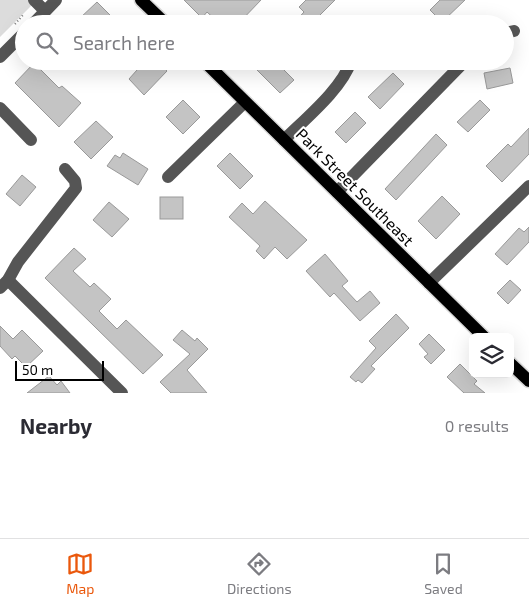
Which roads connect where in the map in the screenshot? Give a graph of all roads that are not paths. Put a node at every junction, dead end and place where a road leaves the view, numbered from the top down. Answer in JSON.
{"nodes":[{"id":1,"x":56,"y":0,"type":"edge"},
{"id":2,"x":141,"y":0,"type":"edge"},
{"id":3,"x":38,"y":4,"type":"edge"},
{"id":4,"x":157,"y":15,"type":"edge"},
{"id":5,"x":15,"y":42,"type":"edge"},
{"id":6,"x":0,"y":57,"type":"edge"},
{"id":7,"x":213,"y":70,"type":"edge"},
{"id":8,"x":347,"y":70,"type":"edge"},
{"id":9,"x":455,"y":70,"type":"edge"},
{"id":10,"x":245,"y":102,"type":"junction"},
{"id":11,"x":0,"y":108,"type":"edge"},
{"id":12,"x":32,"y":140,"type":"dead end"},
{"id":13,"x":284,"y":140,"type":"junction"},
{"id":14,"x":65,"y":169,"type":"dead end"},
{"id":15,"x":168,"y":177,"type":"dead end"},
{"id":16,"x":529,"y":186,"type":"edge"},
{"id":17,"x":337,"y":192,"type":"junction"},
{"id":18,"x":429,"y":283,"type":"junction"},
{"id":19,"x":4,"y":284,"type":"edge"},
{"id":20,"x":480,"y":333,"type":"edge"},
{"id":21,"x":514,"y":367,"type":"edge"},
{"id":22,"x":529,"y":382,"type":"edge"},
{"id":23,"x":122,"y":393,"type":"edge"}],
"edges":[{"from":1,"to":3,"type":"street"},
{"from":2,"to":4,"type":"main road"},
{"from":5,"to":6,"type":"street"},
{"from":7,"to":10,"type":"main road","name":"Park Street Southeast"},
{"from":8,"to":13,"type":"street"},
{"from":9,"to":17,"type":"street"},
{"from":10,"to":13,"type":"main road","name":"Park Street Southeast"},
{"from":10,"to":15,"type":"street"},
{"from":11,"to":12,"type":"street"},
{"from":13,"to":17,"type":"main road","name":"Park Street Southeast"},
{"from":14,"to":19,"type":"street"},
{"from":16,"to":18,"type":"street"},
{"from":17,"to":18,"type":"main road","name":"Park Street Southeast"},
{"from":18,"to":20,"type":"main road","name":"Park Street Southeast"},
{"from":19,"to":23,"type":"street"},
{"from":21,"to":22,"type":"main road"}]}
